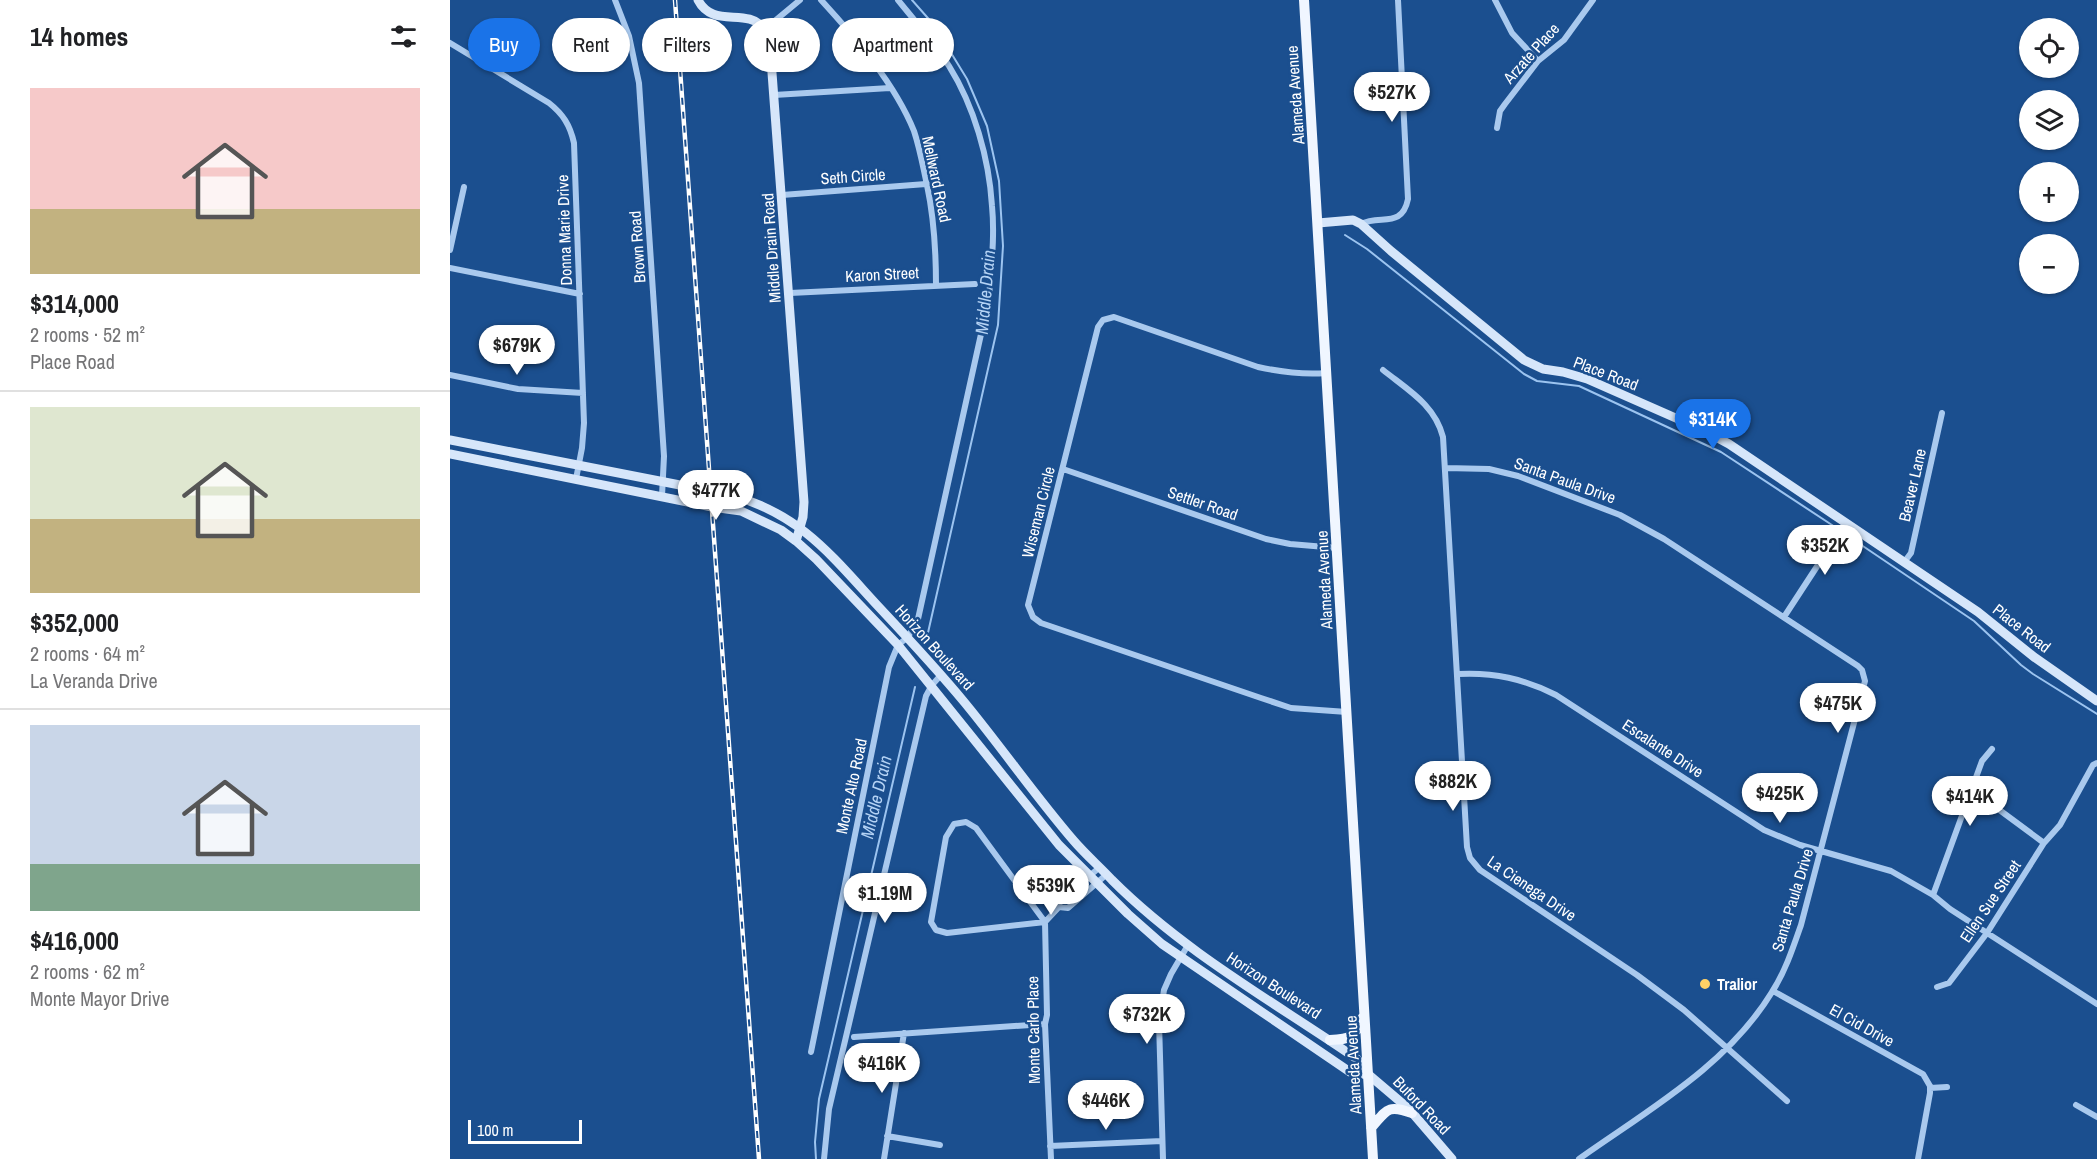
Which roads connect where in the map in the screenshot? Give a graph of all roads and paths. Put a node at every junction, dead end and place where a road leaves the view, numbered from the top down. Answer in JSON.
{"nodes":[{"id":1,"x":615,"y":0,"type":"edge"},
{"id":2,"x":698,"y":0,"type":"edge"},
{"id":3,"x":800,"y":0,"type":"edge"},
{"id":4,"x":821,"y":0,"type":"edge"},
{"id":5,"x":898,"y":0,"type":"edge"},
{"id":6,"x":1304,"y":0,"type":"edge"},
{"id":7,"x":1398,"y":0,"type":"edge"},
{"id":8,"x":1495,"y":0,"type":"edge"},
{"id":9,"x":1593,"y":0,"type":"edge"},
{"id":10,"x":744,"y":18,"type":"edge"},
{"id":11,"x":778,"y":18,"type":"edge"},
{"id":12,"x":450,"y":43,"type":"edge"},
{"id":13,"x":1538,"y":61,"type":"junction"},
{"id":14,"x":772,"y":72,"type":"edge"},
{"id":15,"x":890,"y":88,"type":"junction"},
{"id":16,"x":774,"y":95,"type":"junction"},
{"id":17,"x":1497,"y":128,"type":"dead end"},
{"id":18,"x":926,"y":184,"type":"junction"},
{"id":19,"x":464,"y":187,"type":"dead end"},
{"id":20,"x":782,"y":195,"type":"junction"},
{"id":21,"x":1318,"y":223,"type":"junction"},
{"id":22,"x":1361,"y":224,"type":"junction"},
{"id":23,"x":450,"y":250,"type":"edge"},
{"id":24,"x":450,"y":268,"type":"edge"},
{"id":25,"x":975,"y":284,"type":"dead end"},
{"id":26,"x":936,"y":285,"type":"junction"},
{"id":27,"x":790,"y":293,"type":"junction"},
{"id":28,"x":580,"y":294,"type":"junction"},
{"id":29,"x":1383,"y":370,"type":"dead end"},
{"id":30,"x":1327,"y":373,"type":"junction"},
{"id":31,"x":450,"y":375,"type":"edge"},
{"id":32,"x":583,"y":393,"type":"junction"},
{"id":33,"x":1942,"y":413,"type":"dead end"},
{"id":34,"x":450,"y":440,"type":"edge"},
{"id":35,"x":450,"y":454,"type":"edge"},
{"id":36,"x":579,"y":466,"type":"junction"},
{"id":37,"x":1446,"y":468,"type":"junction"},
{"id":38,"x":1063,"y":469,"type":"junction"},
{"id":39,"x":576,"y":479,"type":"junction"},
{"id":40,"x":663,"y":482,"type":"junction"},
{"id":41,"x":662,"y":496,"type":"junction"},
{"id":42,"x":1846,"y":522,"type":"junction"},
{"id":43,"x":800,"y":527,"type":"junction"},
{"id":44,"x":796,"y":541,"type":"junction"},
{"id":45,"x":1337,"y":548,"type":"junction"},
{"id":46,"x":1905,"y":561,"type":"junction"},
{"id":47,"x":1784,"y":617,"type":"junction"},
{"id":48,"x":908,"y":637,"type":"junction"},
{"id":49,"x":898,"y":645,"type":"junction"},
{"id":50,"x":1458,"y":674,"type":"junction"},
{"id":51,"x":941,"y":675,"type":"junction"},
{"id":52,"x":932,"y":685,"type":"junction"},
{"id":53,"x":2097,"y":701,"type":"edge"},
{"id":54,"x":1347,"y":712,"type":"junction"},
{"id":55,"x":1992,"y":749,"type":"dead end"},
{"id":56,"x":2097,"y":763,"type":"edge"},
{"id":57,"x":1971,"y":789,"type":"junction"},
{"id":58,"x":2044,"y":843,"type":"junction"},
{"id":59,"x":1820,"y":851,"type":"junction"},
{"id":60,"x":1100,"y":867,"type":"junction"},
{"id":61,"x":1107,"y":874,"type":"junction"},
{"id":62,"x":1089,"y":876,"type":"junction"},
{"id":63,"x":1097,"y":884,"type":"junction"},
{"id":64,"x":1933,"y":895,"type":"junction"},
{"id":65,"x":1059,"y":907,"type":"junction"},
{"id":66,"x":1045,"y":922,"type":"junction"},
{"id":67,"x":1987,"y":933,"type":"junction"},
{"id":68,"x":1188,"y":945,"type":"junction"},
{"id":69,"x":1180,"y":956,"type":"junction"},
{"id":70,"x":1937,"y":987,"type":"dead end"},
{"id":71,"x":1773,"y":991,"type":"junction"},
{"id":72,"x":2097,"y":1004,"type":"edge"},
{"id":73,"x":1365,"y":1014,"type":"junction"},
{"id":74,"x":1045,"y":1024,"type":"junction"},
{"id":75,"x":904,"y":1033,"type":"junction"},
{"id":76,"x":854,"y":1037,"type":"dead end"},
{"id":77,"x":1330,"y":1040,"type":"junction"},
{"id":78,"x":1728,"y":1048,"type":"junction"},
{"id":79,"x":811,"y":1052,"type":"dead end"},
{"id":80,"x":1369,"y":1074,"type":"junction"},
{"id":81,"x":1947,"y":1087,"type":"dead end"},
{"id":82,"x":1930,"y":1088,"type":"junction"},
{"id":83,"x":1787,"y":1101,"type":"dead end"},
{"id":84,"x":2076,"y":1105,"type":"dead end"},
{"id":85,"x":1412,"y":1113,"type":"junction"},
{"id":86,"x":2097,"y":1117,"type":"edge"},
{"id":87,"x":1371,"y":1128,"type":"junction"},
{"id":88,"x":887,"y":1136,"type":"junction"},
{"id":89,"x":1162,"y":1141,"type":"junction"},
{"id":90,"x":940,"y":1144,"type":"dead end"},
{"id":91,"x":1050,"y":1146,"type":"junction"},
{"id":92,"x":824,"y":1159,"type":"edge"},
{"id":93,"x":884,"y":1159,"type":"edge"},
{"id":94,"x":1051,"y":1159,"type":"edge"},
{"id":95,"x":1163,"y":1159,"type":"edge"},
{"id":96,"x":1373,"y":1159,"type":"edge"},
{"id":97,"x":1452,"y":1159,"type":"edge"},
{"id":98,"x":1579,"y":1159,"type":"edge"},
{"id":99,"x":1917,"y":1159,"type":"edge"}],
"edges":[{"from":1,"to":40,"type":"street","name":"Brown Road"},
{"from":2,"to":10,"type":"main road"},
{"from":3,"to":11,"type":"street"},
{"from":4,"to":15,"type":"street","name":"Mellward Road"},
{"from":5,"to":48,"type":"street"},
{"from":6,"to":21,"type":"main road","name":"Alameda Avenue"},
{"from":7,"to":22,"type":"street"},
{"from":8,"to":13,"type":"street"},
{"from":9,"to":13,"type":"street","name":"Arzate Place"},
{"from":12,"to":28,"type":"street","name":"Donna Marie Drive"},
{"from":13,"to":17,"type":"street","name":"Arzate Place"},
{"from":14,"to":16,"type":"main road","name":"Middle Drain Road"},
{"from":15,"to":16,"type":"street"},
{"from":15,"to":18,"type":"street","name":"Mellward Road"},
{"from":16,"to":20,"type":"main road","name":"Middle Drain Road"},
{"from":18,"to":20,"type":"street","name":"Seth Circle"},
{"from":18,"to":26,"type":"street","name":"Mellward Road"},
{"from":19,"to":23,"type":"street"},
{"from":20,"to":27,"type":"main road","name":"Middle Drain Road"},
{"from":21,"to":22,"type":"main road"},
{"from":21,"to":30,"type":"main road","name":"Alameda Avenue"},
{"from":22,"to":42,"type":"main road","name":"Place Road"},
{"from":24,"to":28,"type":"street"},
{"from":25,"to":26,"type":"street","name":"Karon Street"},
{"from":26,"to":27,"type":"street","name":"Karon Street"},
{"from":27,"to":43,"type":"main road","name":"Middle Drain Road"},
{"from":28,"to":32,"type":"street","name":"Donna Marie Drive"},
{"from":29,"to":37,"type":"street","name":"La Cienega Drive"},
{"from":30,"to":38,"type":"street","name":"Wiseman Circle"},
{"from":30,"to":45,"type":"main road","name":"Alameda Avenue"},
{"from":31,"to":32,"type":"street"},
{"from":32,"to":36,"type":"street","name":"Donna Marie Drive"},
{"from":33,"to":46,"type":"street","name":"Beaver Lane"},
{"from":34,"to":36,"type":"main road","name":"Horizon Boulevard"},
{"from":35,"to":39,"type":"main road","name":"Horizon Boulevard"},
{"from":36,"to":39,"type":"street","name":"Donna Marie Drive"},
{"from":36,"to":40,"type":"main road","name":"Horizon Boulevard"},
{"from":37,"to":47,"type":"street","name":"Santa Paula Drive"},
{"from":37,"to":50,"type":"street","name":"La Cienega Drive"},
{"from":38,"to":45,"type":"street","name":"Settler Road"},
{"from":38,"to":54,"type":"street","name":"Wiseman Circle"},
{"from":39,"to":41,"type":"main road","name":"Horizon Boulevard"},
{"from":40,"to":41,"type":"street","name":"Brown Road"},
{"from":40,"to":43,"type":"main road","name":"Horizon Boulevard"},
{"from":41,"to":44,"type":"main road","name":"Horizon Boulevard"},
{"from":42,"to":46,"type":"main road","name":"Place Road"},
{"from":42,"to":47,"type":"street"},
{"from":43,"to":44,"type":"main road","name":"Middle Drain Road"},
{"from":43,"to":48,"type":"main road","name":"Horizon Boulevard"},
{"from":44,"to":49,"type":"main road","name":"Horizon Boulevard"},
{"from":45,"to":54,"type":"main road","name":"Alameda Avenue"},
{"from":46,"to":53,"type":"main road","name":"Place Road"},
{"from":47,"to":59,"type":"street","name":"Santa Paula Drive"},
{"from":48,"to":49,"type":"street"},
{"from":48,"to":51,"type":"main road","name":"Horizon Boulevard"},
{"from":49,"to":52,"type":"main road","name":"Horizon Boulevard"},
{"from":49,"to":79,"type":"street","name":"Monte Alto Road"},
{"from":50,"to":59,"type":"street","name":"Escalante Drive"},
{"from":50,"to":78,"type":"street","name":"La Cienega Drive"},
{"from":51,"to":52,"type":"street"},
{"from":51,"to":60,"type":"main road","name":"Horizon Boulevard"},
{"from":52,"to":62,"type":"main road","name":"Horizon Boulevard"},
{"from":52,"to":92,"type":"street"},
{"from":54,"to":73,"type":"main road","name":"Alameda Avenue"},
{"from":55,"to":57,"type":"street"},
{"from":56,"to":58,"type":"street","name":"Ellen Sue Street"},
{"from":57,"to":58,"type":"street"},
{"from":57,"to":64,"type":"street"},
{"from":58,"to":67,"type":"street","name":"Ellen Sue Street"},
{"from":59,"to":64,"type":"street","name":"Escalante Drive"},
{"from":59,"to":71,"type":"street","name":"Santa Paula Drive"},
{"from":60,"to":61,"type":"main road","name":"Horizon Boulevard"},
{"from":60,"to":62,"type":"street"},
{"from":61,"to":63,"type":"street"},
{"from":61,"to":68,"type":"main road","name":"Horizon Boulevard"},
{"from":62,"to":63,"type":"main road","name":"Horizon Boulevard"},
{"from":62,"to":65,"type":"street"},
{"from":63,"to":65,"type":"street"},
{"from":63,"to":69,"type":"main road","name":"Horizon Boulevard"},
{"from":64,"to":67,"type":"street","name":"Escalante Drive"},
{"from":65,"to":66,"type":"street"},
{"from":66,"to":66,"type":"street"},
{"from":66,"to":74,"type":"street","name":"Monte Carlo Place"},
{"from":67,"to":70,"type":"street","name":"Ellen Sue Street"},
{"from":67,"to":72,"type":"street","name":"Escalante Drive"},
{"from":68,"to":69,"type":"street"},
{"from":68,"to":77,"type":"main road","name":"Horizon Boulevard"},
{"from":69,"to":80,"type":"main road","name":"Horizon Boulevard"},
{"from":69,"to":89,"type":"street"},
{"from":71,"to":78,"type":"street","name":"Santa Paula Drive"},
{"from":71,"to":82,"type":"street","name":"El Cid Drive"},
{"from":73,"to":77,"type":"main road"},
{"from":73,"to":80,"type":"main road","name":"Alameda Avenue"},
{"from":74,"to":75,"type":"street"},
{"from":74,"to":91,"type":"street","name":"Monte Carlo Place"},
{"from":75,"to":76,"type":"street"},
{"from":75,"to":88,"type":"street"},
{"from":77,"to":80,"type":"main road","name":"Horizon Boulevard"},
{"from":78,"to":83,"type":"street","name":"La Cienega Drive"},
{"from":78,"to":98,"type":"street","name":"Santa Paula Drive"},
{"from":80,"to":85,"type":"main road","name":"Buford Road"},
{"from":80,"to":87,"type":"main road","name":"Alameda Avenue"},
{"from":81,"to":82,"type":"street"},
{"from":82,"to":99,"type":"street"},
{"from":84,"to":86,"type":"street"},
{"from":85,"to":87,"type":"main road"},
{"from":85,"to":97,"type":"main road","name":"Buford Road"},
{"from":87,"to":96,"type":"main road","name":"Alameda Avenue"},
{"from":88,"to":90,"type":"street"},
{"from":88,"to":93,"type":"street"},
{"from":89,"to":91,"type":"street"},
{"from":89,"to":95,"type":"street"},
{"from":91,"to":94,"type":"street","name":"Monte Carlo Place"}]}
